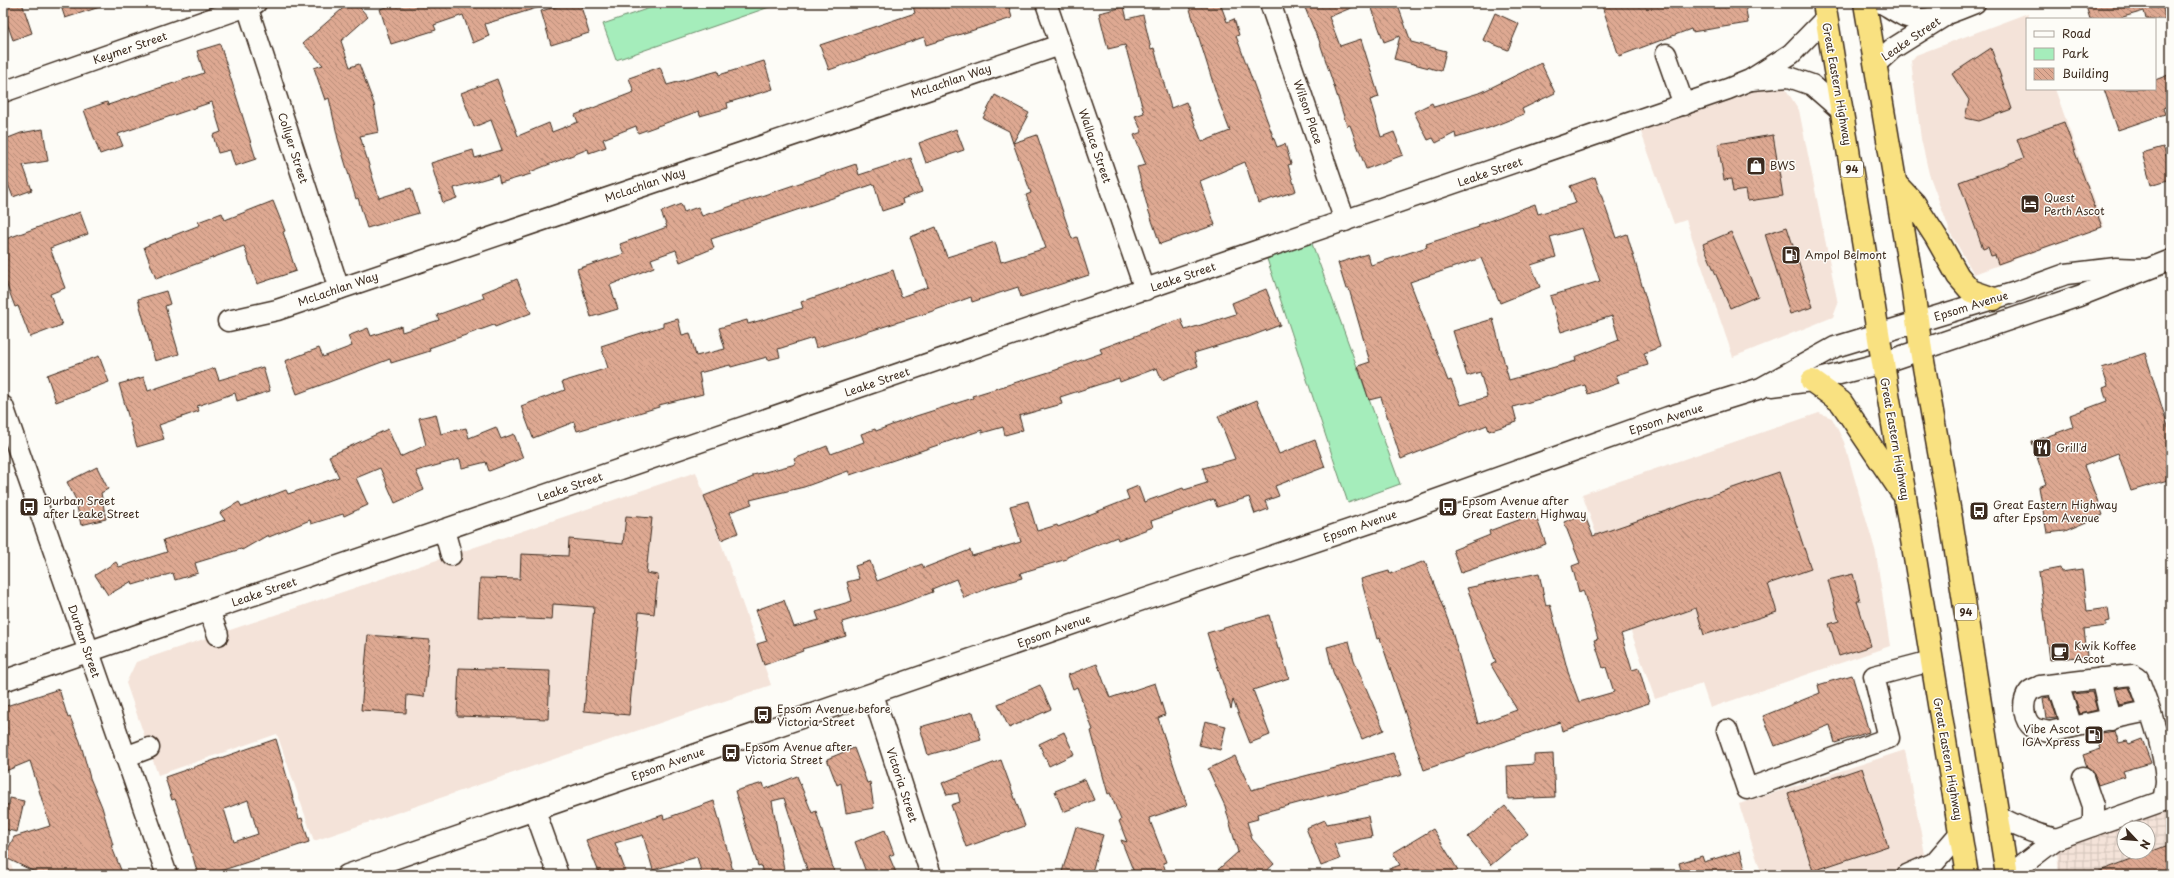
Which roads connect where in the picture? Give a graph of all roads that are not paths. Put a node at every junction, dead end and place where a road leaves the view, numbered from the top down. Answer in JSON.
{"nodes":[{"id":1,"x":1046,"y":3,"type":"edge"},
{"id":2,"x":1270,"y":3,"type":"edge"},
{"id":3,"x":1866,"y":3,"type":"edge"},
{"id":4,"x":1882,"y":3,"type":"edge"},
{"id":5,"x":1975,"y":3,"type":"edge"},
{"id":6,"x":252,"y":5,"type":"edge"},
{"id":7,"x":1825,"y":11,"type":"edge"},
{"id":8,"x":1947,"y":14,"type":"junction"},
{"id":9,"x":1060,"y":44,"type":"junction"},
{"id":10,"x":1666,"y":54,"type":"dead end"},
{"id":11,"x":1876,"y":64,"type":"junction"},
{"id":12,"x":1750,"y":80,"type":"junction"},
{"id":13,"x":3,"y":92,"type":"edge"},
{"id":14,"x":1684,"y":105,"type":"junction"},
{"id":15,"x":1843,"y":112,"type":"junction"},
{"id":16,"x":1895,"y":183,"type":"junction"},
{"id":17,"x":1345,"y":221,"type":"junction"},
{"id":18,"x":2171,"y":260,"type":"edge"},
{"id":19,"x":2144,"y":269,"type":"junction"},
{"id":20,"x":339,"y":289,"type":"junction"},
{"id":21,"x":1145,"y":290,"type":"junction"},
{"id":22,"x":1994,"y":299,"type":"junction"},
{"id":23,"x":228,"y":321,"type":"dead end"},
{"id":24,"x":1918,"y":322,"type":"junction"},
{"id":25,"x":1878,"y":334,"type":"junction"},
{"id":26,"x":1921,"y":350,"type":"junction"},
{"id":27,"x":1882,"y":363,"type":"junction"},
{"id":28,"x":1812,"y":382,"type":"junction"},
{"id":29,"x":1761,"y":388,"type":"junction"},
{"id":30,"x":3,"y":406,"type":"edge"},
{"id":31,"x":1906,"y":497,"type":"junction"},
{"id":32,"x":444,"y":530,"type":"junction"},
{"id":33,"x":451,"y":555,"type":"dead end"},
{"id":34,"x":209,"y":610,"type":"junction"},
{"id":35,"x":218,"y":635,"type":"dead end"},
{"id":36,"x":88,"y":652,"type":"junction"},
{"id":37,"x":1931,"y":661,"type":"junction"},
{"id":38,"x":2101,"y":678,"type":"junction"},
{"id":39,"x":3,"y":681,"type":"edge"},
{"id":40,"x":2058,"y":684,"type":"junction"},
{"id":41,"x":873,"y":694,"type":"junction"},
{"id":42,"x":2148,"y":711,"type":"junction"},
{"id":43,"x":2111,"y":720,"type":"junction"},
{"id":44,"x":2072,"y":727,"type":"junction"},
{"id":45,"x":1727,"y":730,"type":"dead end"},
{"id":46,"x":149,"y":748,"type":"dead end"},
{"id":47,"x":125,"y":757,"type":"junction"},
{"id":48,"x":2083,"y":777,"type":"dead end"},
{"id":49,"x":2167,"y":800,"type":"edge"},
{"id":50,"x":535,"y":811,"type":"junction"},
{"id":51,"x":1998,"y":816,"type":"junction"},
{"id":52,"x":2093,"y":826,"type":"junction"},
{"id":53,"x":1960,"y":833,"type":"junction"},
{"id":54,"x":2056,"y":839,"type":"junction"},
{"id":55,"x":167,"y":875,"type":"edge"},
{"id":56,"x":347,"y":875,"type":"edge"},
{"id":57,"x":558,"y":875,"type":"edge"},
{"id":58,"x":932,"y":875,"type":"edge"},
{"id":59,"x":1907,"y":875,"type":"edge"},
{"id":60,"x":1967,"y":875,"type":"edge"},
{"id":61,"x":2007,"y":875,"type":"edge"},
{"id":62,"x":2015,"y":875,"type":"edge"}],
"edges":[{"from":1,"to":9,"type":"street","name":"Wallace Street"},
{"from":2,"to":17,"type":"street","name":"Wilson Place"},
{"from":3,"to":11,"type":"highway","number":"94"},
{"from":4,"to":8,"type":"street","name":"Leake Street"},
{"from":5,"to":8,"type":"street","name":"Leake Street"},
{"from":6,"to":13,"type":"street","name":"Keymer Street"},
{"from":6,"to":20,"type":"street","name":"Collyer Street"},
{"from":7,"to":12,"type":"street","name":"Leake Street"},
{"from":7,"to":15,"type":"highway","name":"Great Eastern Highway","number":"94"},
{"from":8,"to":11,"type":"street","name":"Leake Street"},
{"from":9,"to":20,"type":"street","name":"McLachlan Way"},
{"from":9,"to":21,"type":"street","name":"Wallace Street"},
{"from":10,"to":14,"type":"street"},
{"from":11,"to":16,"type":"highway","number":"94"},
{"from":12,"to":14,"type":"street","name":"Leake Street"},
{"from":12,"to":15,"type":"street","name":"Leake Street"},
{"from":14,"to":17,"type":"street","name":"Leake Street"},
{"from":15,"to":25,"type":"highway","name":"Great Eastern Highway","number":"94"},
{"from":16,"to":22,"type":"highway"},
{"from":16,"to":24,"type":"highway","number":"94"},
{"from":17,"to":21,"type":"street","name":"Leake Street"},
{"from":18,"to":19,"type":"street","name":"Epsom Avenue"},
{"from":19,"to":22,"type":"street","name":"Epsom Avenue"},
{"from":19,"to":26,"type":"street","name":"Epsom Avenue"},
{"from":20,"to":23,"type":"street","name":"McLachlan Way"},
{"from":21,"to":32,"type":"street","name":"Leake Street"},
{"from":22,"to":24,"type":"street","name":"Epsom Avenue"},
{"from":24,"to":25,"type":"street","name":"Epsom Avenue"},
{"from":24,"to":26,"type":"highway","number":"94"},
{"from":25,"to":27,"type":"highway","name":"Great Eastern Highway","number":"94"},
{"from":25,"to":29,"type":"street","name":"Epsom Avenue"},
{"from":26,"to":27,"type":"street","name":"Epsom Avenue"},
{"from":26,"to":51,"type":"highway","number":"94"},
{"from":27,"to":28,"type":"street","name":"Epsom Avenue"},
{"from":27,"to":31,"type":"highway","name":"Great Eastern Highway","number":"94"},
{"from":28,"to":29,"type":"street","name":"Epsom Avenue"},
{"from":28,"to":31,"type":"highway"},
{"from":29,"to":41,"type":"street","name":"Epsom Avenue"},
{"from":30,"to":36,"type":"street","name":"Durban Street"},
{"from":31,"to":37,"type":"highway","name":"Great Eastern Highway","number":"94"},
{"from":32,"to":33,"type":"street"},
{"from":32,"to":34,"type":"street","name":"Leake Street"},
{"from":34,"to":35,"type":"street"},
{"from":34,"to":36,"type":"street","name":"Leake Street"},
{"from":36,"to":39,"type":"street","name":"Leake Street"},
{"from":36,"to":47,"type":"street","name":"Durban Street"},
{"from":37,"to":45,"type":"street"},
{"from":37,"to":53,"type":"highway","name":"Great Eastern Highway","number":"94"},
{"from":38,"to":40,"type":"street"},
{"from":38,"to":42,"type":"street"},
{"from":38,"to":43,"type":"street"},
{"from":40,"to":44,"type":"street"},
{"from":40,"to":44,"type":"street"},
{"from":41,"to":50,"type":"street","name":"Epsom Avenue"},
{"from":41,"to":58,"type":"street","name":"Victoria Street"},
{"from":42,"to":43,"type":"street"},
{"from":42,"to":49,"type":"street"},
{"from":43,"to":44,"type":"street"},
{"from":46,"to":47,"type":"street"},
{"from":47,"to":55,"type":"street","name":"Durban Street"},
{"from":48,"to":52,"type":"street"},
{"from":49,"to":52,"type":"street"},
{"from":50,"to":56,"type":"street","name":"Epsom Avenue"},
{"from":50,"to":57,"type":"street"},
{"from":51,"to":54,"type":"street"},
{"from":51,"to":61,"type":"highway","number":"94"},
{"from":52,"to":54,"type":"street"},
{"from":53,"to":59,"type":"street"},
{"from":53,"to":60,"type":"highway","name":"Great Eastern Highway","number":"94"},
{"from":54,"to":62,"type":"street"}]}
